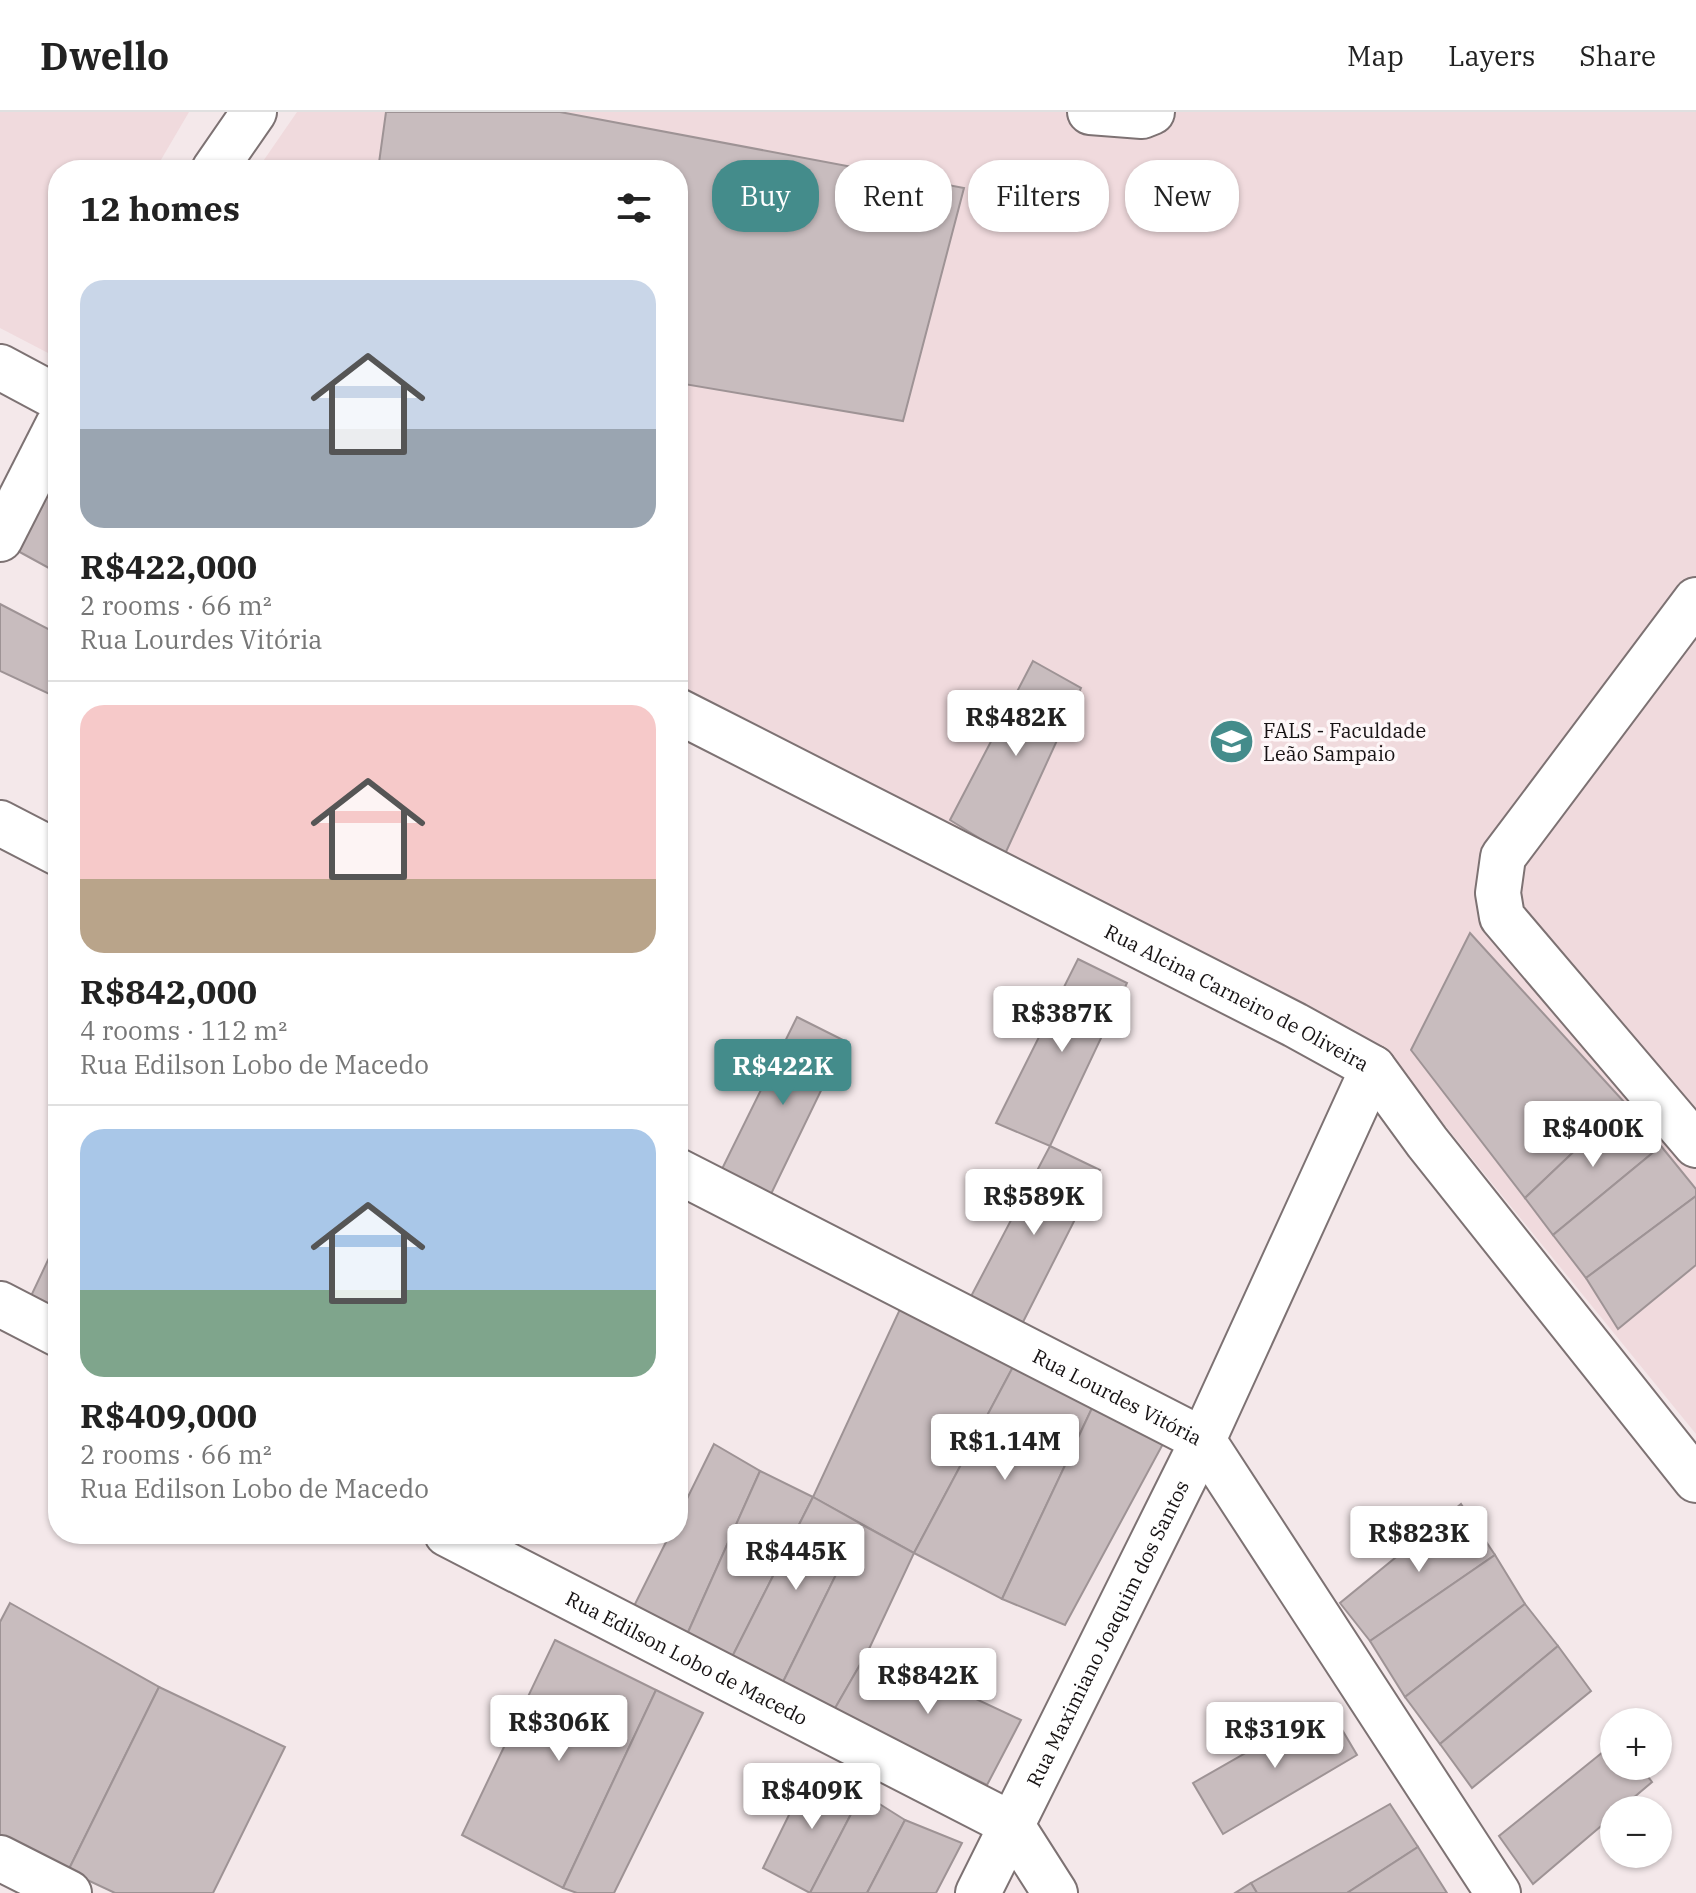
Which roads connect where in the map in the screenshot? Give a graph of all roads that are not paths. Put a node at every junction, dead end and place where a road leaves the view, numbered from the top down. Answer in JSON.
{"nodes":[{"id":1,"x":254,"y":112,"type":"edge"},
{"id":2,"x":1090,"y":112,"type":"edge"},
{"id":3,"x":1152,"y":112,"type":"edge"},
{"id":4,"x":221,"y":160,"type":"edge"},
{"id":5,"x":0,"y":367,"type":"edge"},
{"id":6,"x":48,"y":393,"type":"edge"},
{"id":7,"x":48,"y":445,"type":"edge"},
{"id":8,"x":0,"y":539,"type":"edge"},
{"id":9,"x":1696,"y":600,"type":"edge"},
{"id":10,"x":688,"y":716,"type":"edge"},
{"id":11,"x":0,"y":823,"type":"edge"},
{"id":12,"x":48,"y":848,"type":"edge"},
{"id":13,"x":1373,"y":1068,"type":"junction"},
{"id":14,"x":1696,"y":1145,"type":"edge"},
{"id":15,"x":688,"y":1176,"type":"edge"},
{"id":16,"x":0,"y":1304,"type":"edge"},
{"id":17,"x":48,"y":1329,"type":"edge"},
{"id":18,"x":1203,"y":1440,"type":"junction"},
{"id":19,"x":1696,"y":1480,"type":"edge"},
{"id":20,"x":466,"y":1544,"type":"edge"},
{"id":21,"x":1011,"y":1824,"type":"junction"},
{"id":22,"x":0,"y":1858,"type":"edge"},
{"id":23,"x":69,"y":1893,"type":"edge"},
{"id":24,"x":978,"y":1893,"type":"edge"},
{"id":25,"x":1055,"y":1893,"type":"edge"},
{"id":26,"x":1498,"y":1893,"type":"edge"}],
"edges":[{"from":1,"to":4,"type":"street"},
{"from":2,"to":3,"type":"street"},
{"from":5,"to":6,"type":"street"},
{"from":7,"to":8,"type":"street"},
{"from":9,"to":14,"type":"street"},
{"from":10,"to":13,"type":"street","name":"Rua Alcina Carneiro de Oliveira"},
{"from":11,"to":12,"type":"street"},
{"from":13,"to":18,"type":"street","name":"Rua Maximiano Joaquim dos Santos"},
{"from":13,"to":19,"type":"street","name":"Rua Alcina Carneiro de Oliveira"},
{"from":15,"to":18,"type":"street","name":"Rua Lourdes Vitória"},
{"from":16,"to":17,"type":"street"},
{"from":18,"to":21,"type":"street","name":"Rua Maximiano Joaquim dos Santos"},
{"from":18,"to":26,"type":"street","name":"Rua Lourdes Vitória"},
{"from":20,"to":21,"type":"street","name":"Rua Edilson Lobo de Macedo"},
{"from":21,"to":24,"type":"street","name":"Rua Maximiano Joaquim dos Santos"},
{"from":21,"to":25,"type":"street"},
{"from":22,"to":23,"type":"street"}]}
